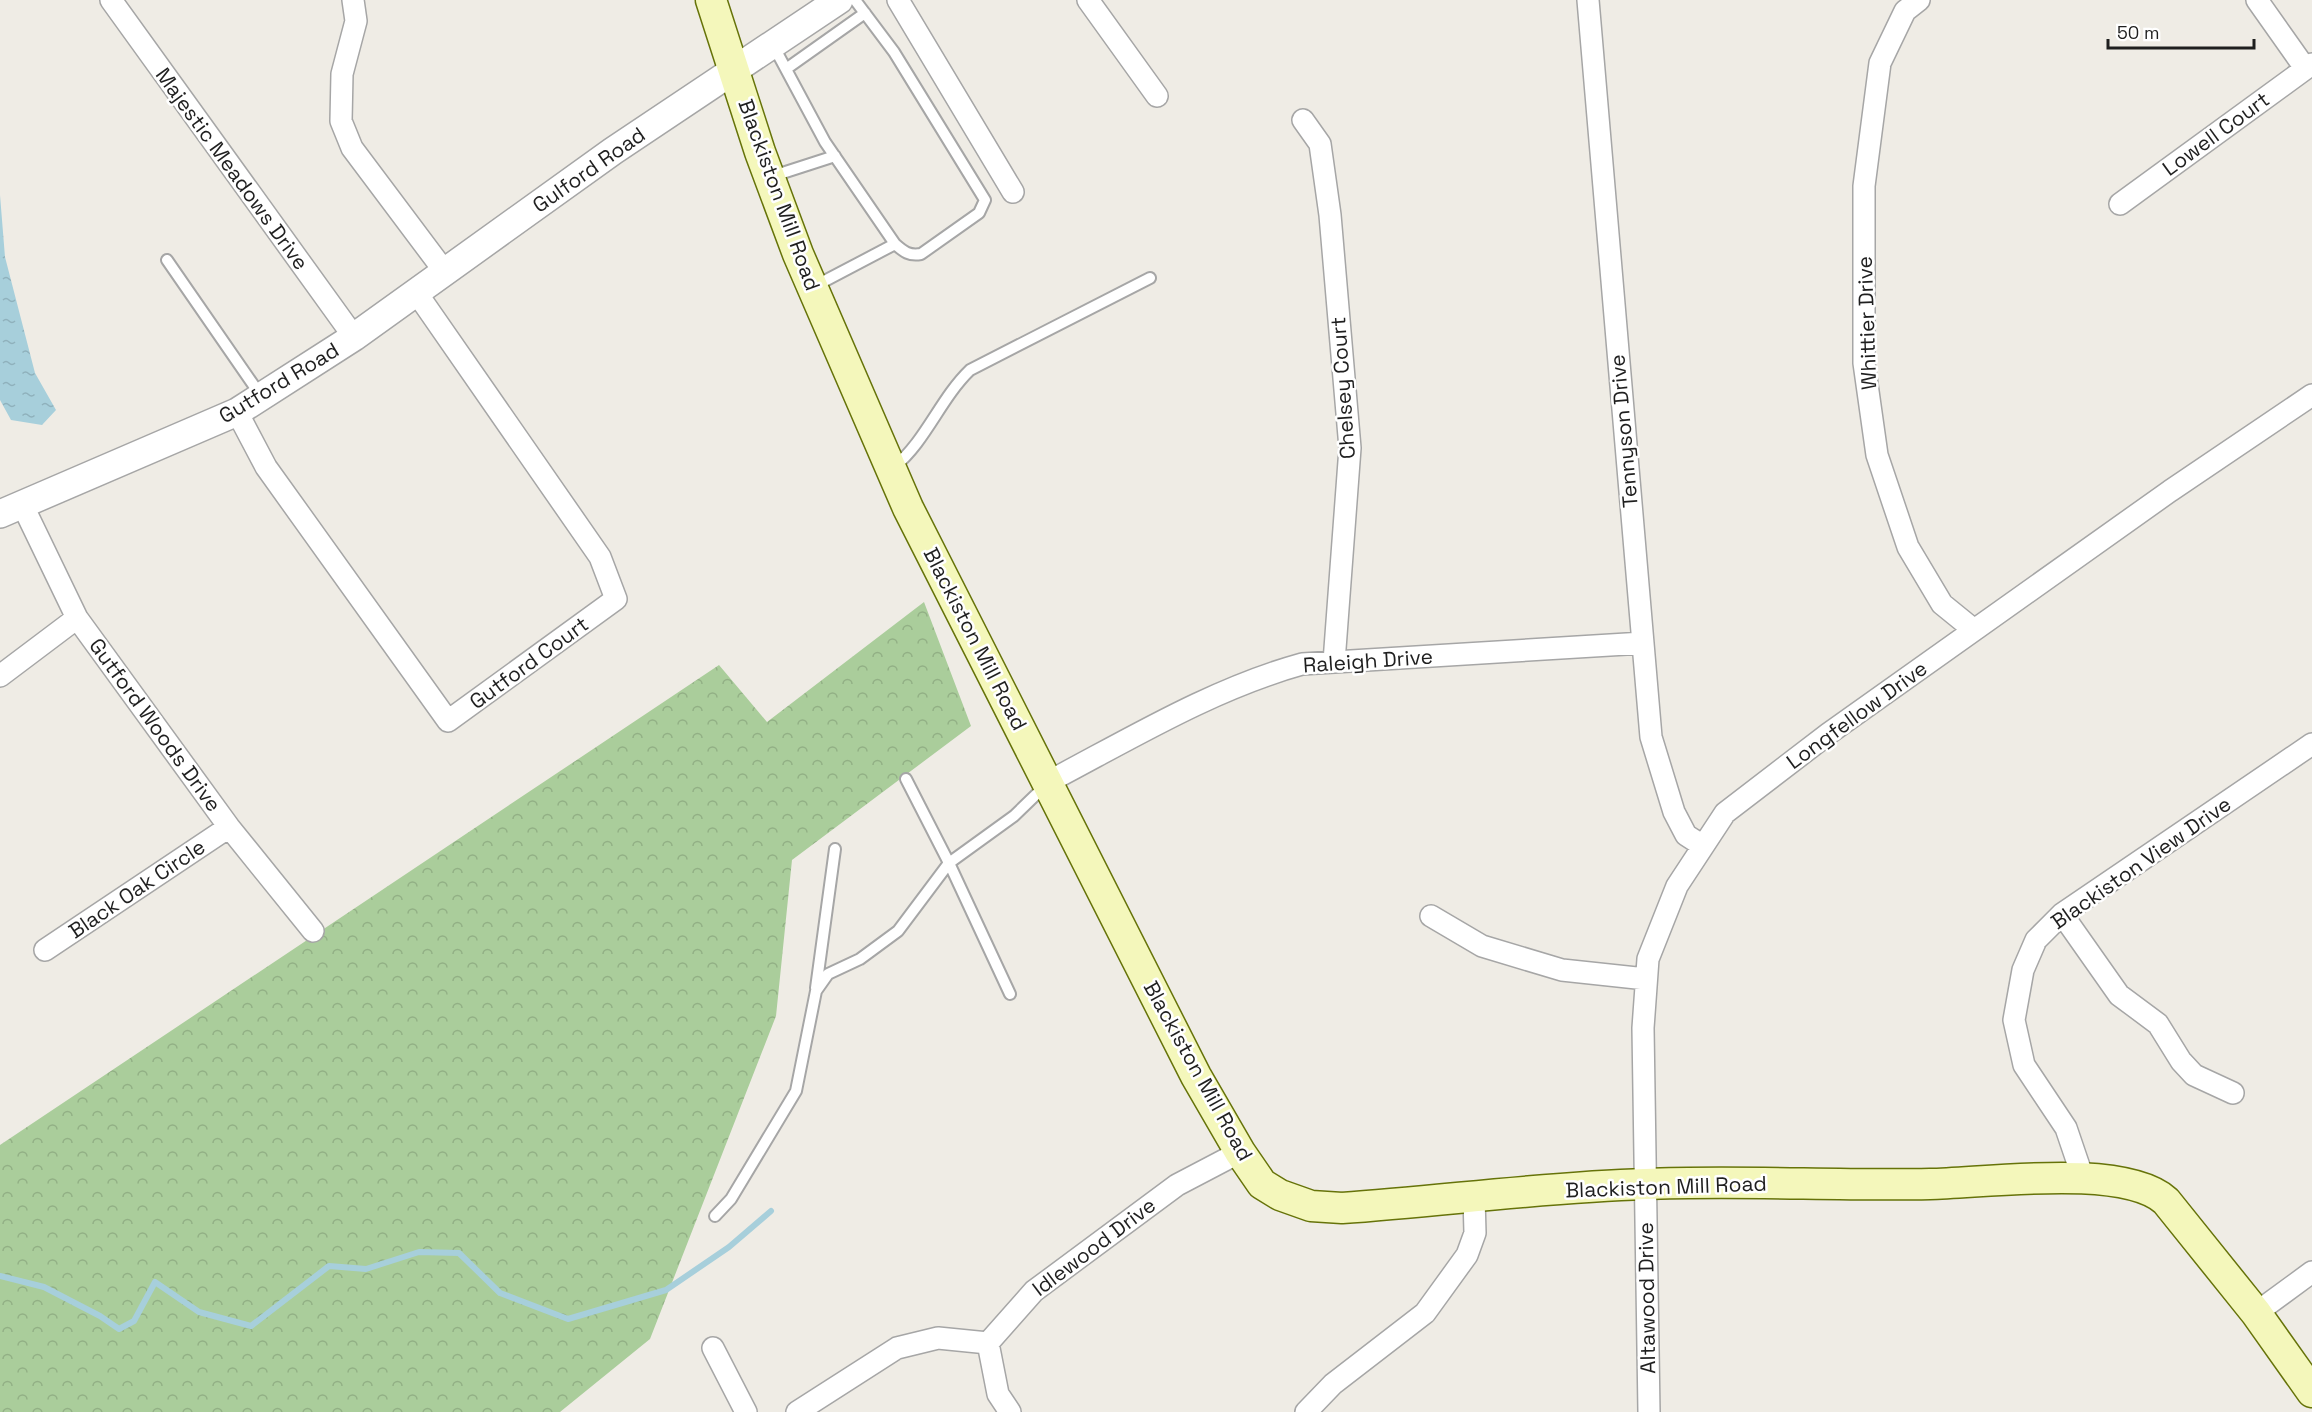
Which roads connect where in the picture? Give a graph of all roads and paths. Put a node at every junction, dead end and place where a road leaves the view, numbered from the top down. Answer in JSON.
{"nodes":[{"id":1,"x":111,"y":0,"type":"edge"},
{"id":2,"x":353,"y":0,"type":"edge"},
{"id":3,"x":711,"y":0,"type":"edge"},
{"id":4,"x":839,"y":0,"type":"edge"},
{"id":5,"x":855,"y":0,"type":"edge"},
{"id":6,"x":898,"y":0,"type":"edge"},
{"id":7,"x":1088,"y":0,"type":"edge"},
{"id":8,"x":1587,"y":0,"type":"edge"},
{"id":9,"x":1919,"y":0,"type":"edge"},
{"id":10,"x":2256,"y":0,"type":"edge"},
{"id":11,"x":865,"y":14,"type":"junction"},
{"id":12,"x":773,"y":44,"type":"junction"},
{"id":13,"x":2309,"y":66,"type":"edge"},
{"id":14,"x":786,"y":69,"type":"junction"},
{"id":15,"x":734,"y":71,"type":"junction"},
{"id":16,"x":1157,"y":96,"type":"dead end"},
{"id":17,"x":1303,"y":120,"type":"dead end"},
{"id":18,"x":835,"y":156,"type":"junction"},
{"id":19,"x":770,"y":177,"type":"junction"},
{"id":20,"x":1013,"y":192,"type":"dead end"},
{"id":21,"x":2120,"y":204,"type":"dead end"},
{"id":22,"x":895,"y":244,"type":"junction"},
{"id":23,"x":167,"y":260,"type":"dead end"},
{"id":24,"x":445,"y":272,"type":"junction"},
{"id":25,"x":1150,"y":278,"type":"dead end"},
{"id":26,"x":812,"y":288,"type":"junction"},
{"id":27,"x":416,"y":292,"type":"junction"},
{"id":28,"x":354,"y":338,"type":"junction"},
{"id":29,"x":2312,"y":395,"type":"edge"},
{"id":30,"x":261,"y":396,"type":"junction"},
{"id":31,"x":237,"y":412,"type":"junction"},
{"id":32,"x":891,"y":469,"type":"junction"},
{"id":33,"x":11,"y":509,"type":"edge"},
{"id":34,"x":76,"y":618,"type":"junction"},
{"id":35,"x":1974,"y":630,"type":"junction"},
{"id":36,"x":1643,"y":643,"type":"junction"},
{"id":37,"x":1334,"y":662,"type":"junction"},
{"id":38,"x":0,"y":676,"type":"edge"},
{"id":39,"x":2312,"y":744,"type":"edge"},
{"id":40,"x":906,"y":779,"type":"dead end"},
{"id":41,"x":1048,"y":782,"type":"junction"},
{"id":42,"x":229,"y":827,"type":"junction"},
{"id":43,"x":1703,"y":846,"type":"junction"},
{"id":44,"x":835,"y":849,"type":"dead end"},
{"id":45,"x":949,"y":863,"type":"junction"},
{"id":46,"x":2062,"y":914,"type":"junction"},
{"id":47,"x":1431,"y":916,"type":"dead end"},
{"id":48,"x":314,"y":931,"type":"dead end"},
{"id":49,"x":45,"y":950,"type":"dead end"},
{"id":50,"x":1647,"y":979,"type":"junction"},
{"id":51,"x":816,"y":992,"type":"junction"},
{"id":52,"x":1010,"y":994,"type":"dead end"},
{"id":53,"x":2233,"y":1093,"type":"dead end"},
{"id":54,"x":1239,"y":1152,"type":"junction"},
{"id":55,"x":2084,"y":1178,"type":"junction"},
{"id":56,"x":1645,"y":1184,"type":"junction"},
{"id":57,"x":1474,"y":1197,"type":"junction"},
{"id":58,"x":715,"y":1216,"type":"dead end"},
{"id":59,"x":2312,"y":1272,"type":"edge"},
{"id":60,"x":2256,"y":1313,"type":"junction"},
{"id":61,"x":988,"y":1343,"type":"junction"},
{"id":62,"x":713,"y":1348,"type":"dead end"},
{"id":63,"x":2312,"y":1392,"type":"edge"},
{"id":64,"x":746,"y":1412,"type":"edge"},
{"id":65,"x":797,"y":1412,"type":"edge"},
{"id":66,"x":1010,"y":1412,"type":"edge"},
{"id":67,"x":1306,"y":1412,"type":"edge"},
{"id":68,"x":1649,"y":1412,"type":"edge"}],
"edges":[{"from":1,"to":28,"type":"street","name":"Majestic Meadows Drive"},
{"from":2,"to":24,"type":"street"},
{"from":3,"to":15,"type":"main road","name":"Blackiston Mill Road"},
{"from":4,"to":12,"type":"street","name":"Gulford Road"},
{"from":5,"to":11,"type":"lane"},
{"from":6,"to":20,"type":"street"},
{"from":7,"to":16,"type":"street"},
{"from":8,"to":36,"type":"street","name":"Tennyson Drive"},
{"from":9,"to":35,"type":"street","name":"Whittier Drive"},
{"from":10,"to":13,"type":"street"},
{"from":11,"to":14,"type":"lane"},
{"from":11,"to":22,"type":"lane"},
{"from":12,"to":14,"type":"lane"},
{"from":12,"to":15,"type":"street","name":"Gulford Road"},
{"from":13,"to":21,"type":"street","name":"Lowell Court"},
{"from":14,"to":18,"type":"lane"},
{"from":15,"to":19,"type":"main road","name":"Blackiston Mill Road"},
{"from":15,"to":24,"type":"street","name":"Gulford Road"},
{"from":17,"to":37,"type":"street","name":"Chelsey Court"},
{"from":18,"to":19,"type":"lane"},
{"from":18,"to":22,"type":"lane"},
{"from":19,"to":26,"type":"main road","name":"Blackiston Mill Road"},
{"from":22,"to":26,"type":"lane"},
{"from":23,"to":30,"type":"lane"},
{"from":24,"to":27,"type":"street","name":"Gutford Road"},
{"from":25,"to":32,"type":"lane"},
{"from":26,"to":32,"type":"main road","name":"Blackiston Mill Road"},
{"from":27,"to":28,"type":"street","name":"Gutford Road"},
{"from":27,"to":31,"type":"street","name":"Gutford Court"},
{"from":28,"to":30,"type":"street","name":"Gutford Road"},
{"from":29,"to":35,"type":"street","name":"Longfellow Drive"},
{"from":30,"to":31,"type":"street","name":"Gutford Road"},
{"from":31,"to":33,"type":"street","name":"Gutford Road"},
{"from":32,"to":41,"type":"main road","name":"Blackiston Mill Road"},
{"from":33,"to":34,"type":"street","name":"Gutford Woods Drive"},
{"from":34,"to":38,"type":"street"},
{"from":34,"to":42,"type":"street","name":"Gutford Woods Drive"},
{"from":35,"to":43,"type":"street","name":"Longfellow Drive"},
{"from":36,"to":37,"type":"street","name":"Raleigh Drive"},
{"from":36,"to":43,"type":"street","name":"Tennyson Drive"},
{"from":37,"to":41,"type":"street","name":"Raleigh Drive"},
{"from":39,"to":46,"type":"street","name":"Blackiston View Drive"},
{"from":40,"to":45,"type":"lane"},
{"from":41,"to":45,"type":"lane"},
{"from":41,"to":54,"type":"main road","name":"Blackiston Mill Road"},
{"from":42,"to":48,"type":"street","name":"Gutford Woods Drive"},
{"from":42,"to":49,"type":"street","name":"Black Oak Circle"},
{"from":43,"to":50,"type":"street","name":"Longfellow Drive"},
{"from":44,"to":51,"type":"lane"},
{"from":45,"to":51,"type":"lane"},
{"from":45,"to":52,"type":"lane"},
{"from":46,"to":53,"type":"street"},
{"from":46,"to":55,"type":"street","name":"Blackiston View Drive"},
{"from":47,"to":50,"type":"street"},
{"from":50,"to":56,"type":"street","name":"Longfellow Drive"},
{"from":51,"to":58,"type":"lane"},
{"from":54,"to":57,"type":"main road","name":"Blackiston Mill Road"},
{"from":54,"to":61,"type":"street","name":"Idlewood Drive"},
{"from":55,"to":56,"type":"main road","name":"Blackiston Mill Road"},
{"from":55,"to":60,"type":"main road","name":"Blackiston Mill Road"},
{"from":56,"to":57,"type":"main road","name":"Blackiston Mill Road"},
{"from":56,"to":68,"type":"street","name":"Altawood Drive"},
{"from":57,"to":67,"type":"street"},
{"from":59,"to":60,"type":"street"},
{"from":60,"to":63,"type":"main road","name":"Blackiston Mill Road"},
{"from":61,"to":65,"type":"street"},
{"from":61,"to":66,"type":"street"},
{"from":62,"to":64,"type":"street"}]}
